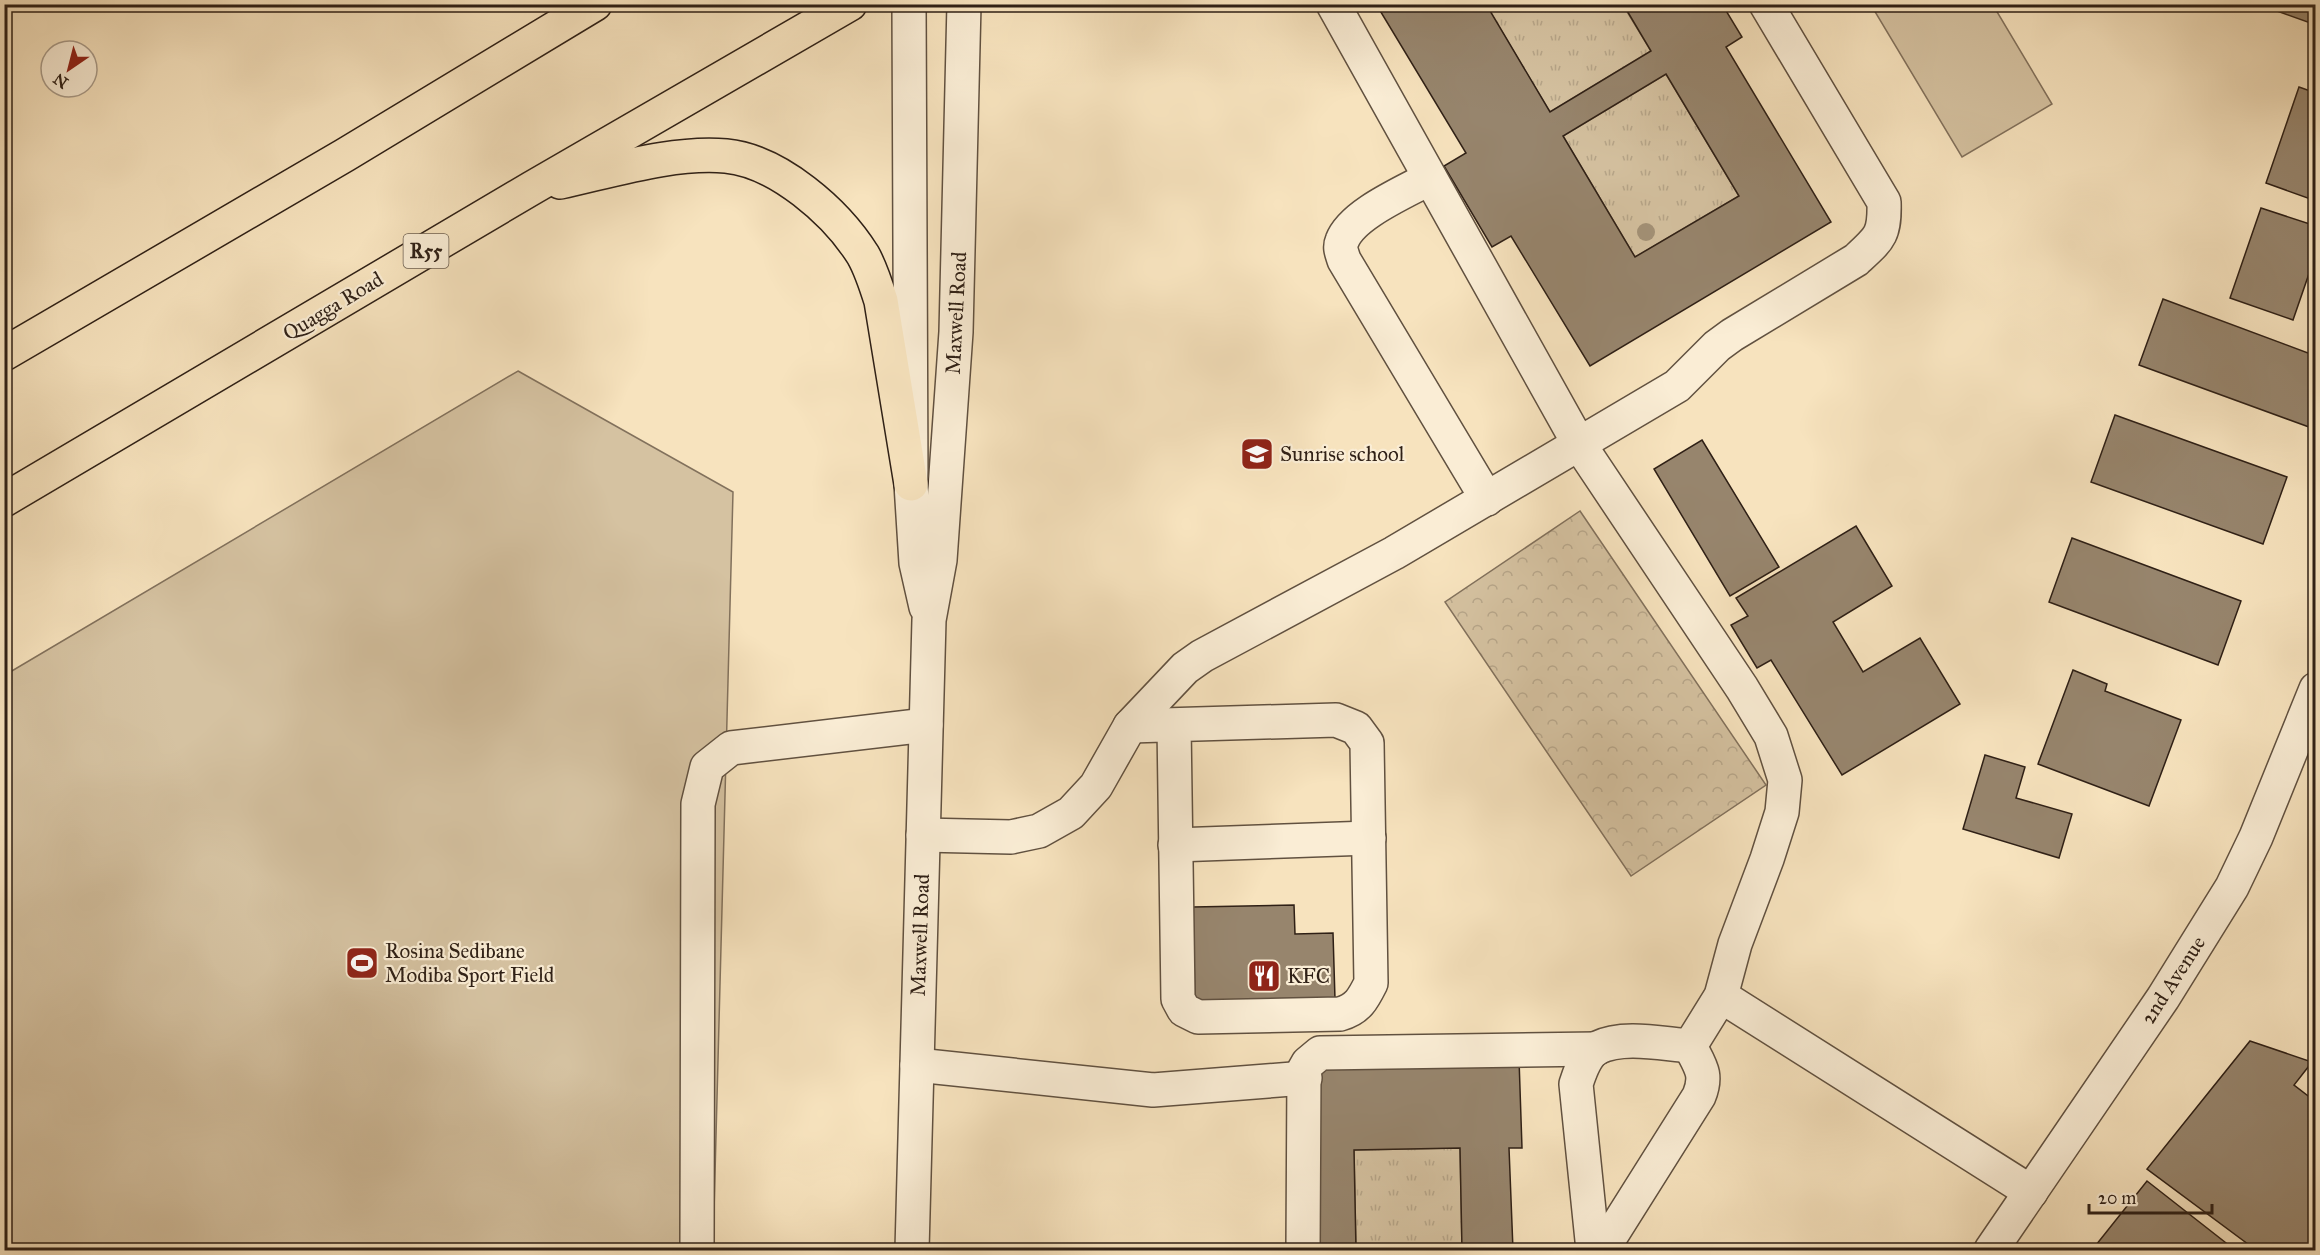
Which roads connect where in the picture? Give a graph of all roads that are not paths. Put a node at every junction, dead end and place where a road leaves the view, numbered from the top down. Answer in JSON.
{"nodes":[{"id":1,"x":595,"y":4,"type":"edge"},
{"id":2,"x":850,"y":4,"type":"edge"},
{"id":3,"x":909,"y":4,"type":"edge"},
{"id":4,"x":964,"y":4,"type":"edge"},
{"id":5,"x":1333,"y":4,"type":"edge"},
{"id":6,"x":1766,"y":4,"type":"edge"},
{"id":7,"x":1430,"y":178,"type":"junction"},
{"id":8,"x":532,"y":188,"type":"junction"},
{"id":9,"x":4,"y":354,"type":"edge"},
{"id":10,"x":1579,"y":444,"type":"junction"},
{"id":11,"x":911,"y":484,"type":"junction"},
{"id":12,"x":1487,"y":499,"type":"junction"},
{"id":13,"x":4,"y":500,"type":"edge"},
{"id":14,"x":929,"y":620,"type":"junction"},
{"id":15,"x":2316,"y":689,"type":"edge"},
{"id":16,"x":926,"y":725,"type":"junction"},
{"id":17,"x":1174,"y":725,"type":"junction"},
{"id":18,"x":1130,"y":726,"type":"junction"},
{"id":19,"x":923,"y":835,"type":"junction"},
{"id":20,"x":1369,"y":838,"type":"junction"},
{"id":21,"x":1175,"y":845,"type":"junction"},
{"id":22,"x":1721,"y":996,"type":"junction"},
{"id":23,"x":1690,"y":1046,"type":"junction"},
{"id":24,"x":1596,"y":1049,"type":"junction"},
{"id":25,"x":917,"y":1065,"type":"junction"},
{"id":26,"x":1305,"y":1078,"type":"junction"},
{"id":27,"x":2031,"y":1192,"type":"junction"},
{"id":28,"x":697,"y":1251,"type":"edge"},
{"id":29,"x":912,"y":1251,"type":"edge"},
{"id":30,"x":1303,"y":1251,"type":"edge"},
{"id":31,"x":1593,"y":1251,"type":"edge"},
{"id":32,"x":1602,"y":1251,"type":"edge"},
{"id":33,"x":1991,"y":1251,"type":"edge"}],
"edges":[{"from":1,"to":9,"type":"main road"},
{"from":2,"to":8,"type":"main road","name":"Quagga Road","number":"R55"},
{"from":3,"to":11,"type":"street","name":"Maxwell Road"},
{"from":4,"to":14,"type":"street","name":"Maxwell Road"},
{"from":5,"to":7,"type":"street"},
{"from":6,"to":10,"type":"street"},
{"from":7,"to":10,"type":"street"},
{"from":7,"to":12,"type":"street"},
{"from":8,"to":11,"type":"main road"},
{"from":8,"to":13,"type":"main road","name":"Quagga Road","number":"R55"},
{"from":10,"to":12,"type":"street"},
{"from":10,"to":22,"type":"street"},
{"from":11,"to":14,"type":"street","name":"Maxwell Road"},
{"from":12,"to":18,"type":"street"},
{"from":14,"to":16,"type":"street","name":"Maxwell Road"},
{"from":15,"to":27,"type":"street","name":"2nd Avenue"},
{"from":16,"to":19,"type":"street","name":"Maxwell Road"},
{"from":16,"to":28,"type":"street"},
{"from":17,"to":18,"type":"street"},
{"from":17,"to":20,"type":"street"},
{"from":17,"to":21,"type":"street"},
{"from":18,"to":19,"type":"street"},
{"from":19,"to":25,"type":"street","name":"Maxwell Road"},
{"from":20,"to":21,"type":"street"},
{"from":20,"to":21,"type":"street"},
{"from":22,"to":23,"type":"street"},
{"from":22,"to":27,"type":"street"},
{"from":23,"to":24,"type":"street"},
{"from":23,"to":32,"type":"street"},
{"from":24,"to":26,"type":"street"},
{"from":24,"to":31,"type":"street"},
{"from":25,"to":26,"type":"street"},
{"from":25,"to":29,"type":"street","name":"Maxwell Road"},
{"from":26,"to":30,"type":"street"},
{"from":27,"to":33,"type":"street","name":"2nd Avenue"}]}
